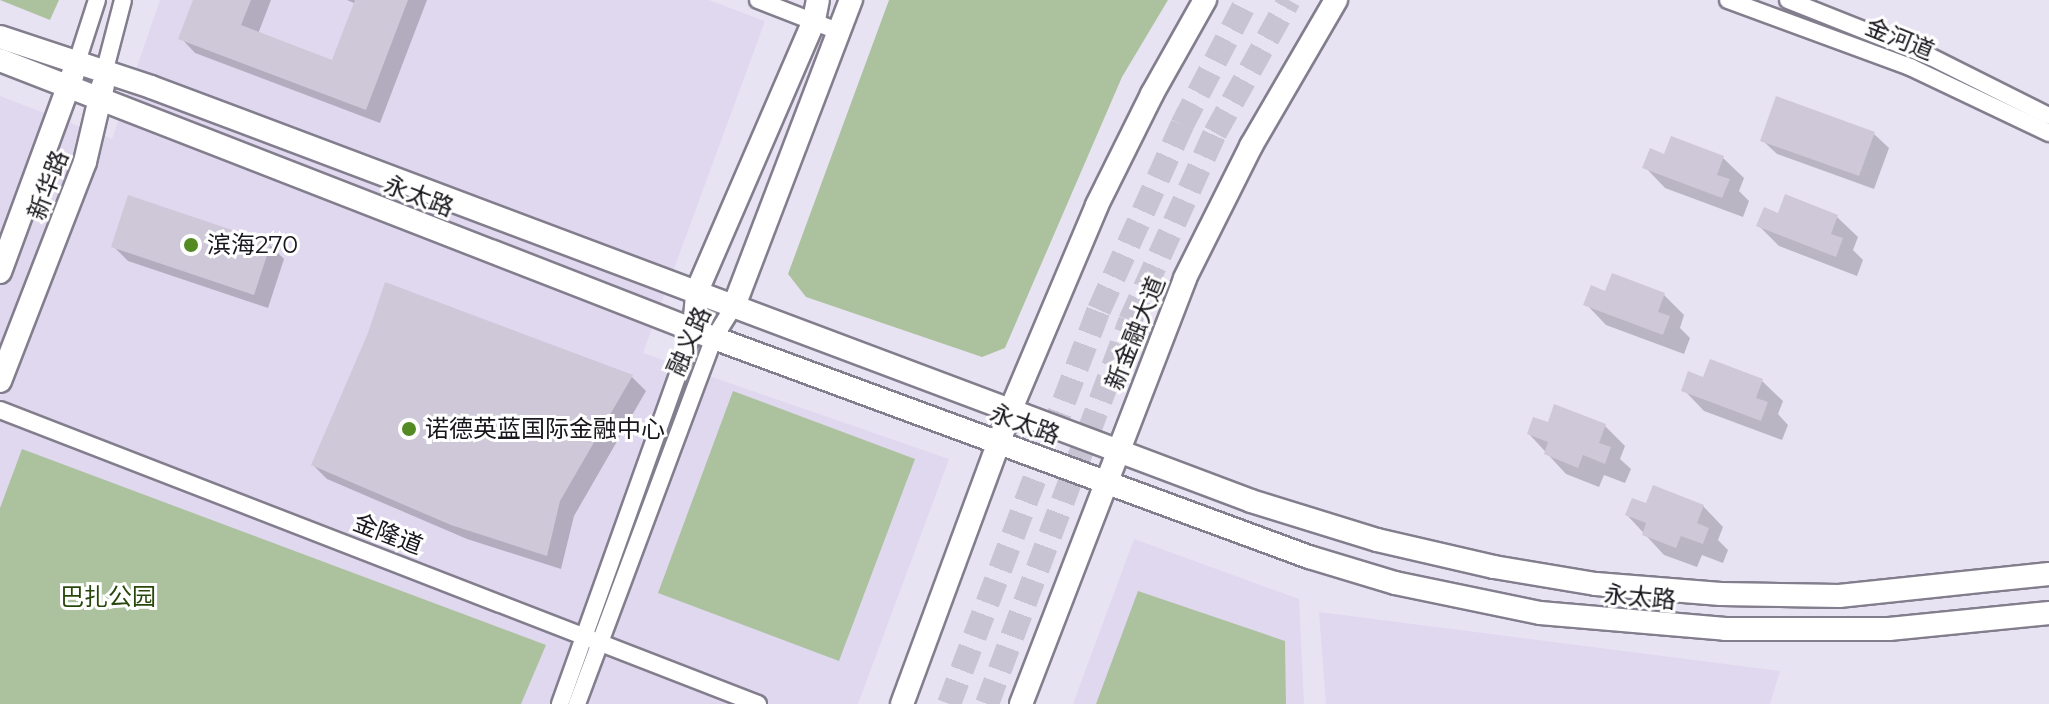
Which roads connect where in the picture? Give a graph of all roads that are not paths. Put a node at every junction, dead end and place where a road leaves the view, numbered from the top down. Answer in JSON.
{"nodes":[{"id":1,"x":97,"y":0,"type":"edge"},
{"id":2,"x":123,"y":0,"type":"edge"},
{"id":3,"x":758,"y":0,"type":"edge"},
{"id":4,"x":851,"y":0,"type":"edge"},
{"id":5,"x":1205,"y":0,"type":"edge"},
{"id":6,"x":1336,"y":0,"type":"edge"},
{"id":7,"x":1728,"y":0,"type":"edge"},
{"id":8,"x":1788,"y":0,"type":"edge"},
{"id":9,"x":816,"y":10,"type":"edge"},
{"id":10,"x":840,"y":32,"type":"junction"},
{"id":11,"x":0,"y":37,"type":"edge"},
{"id":12,"x":0,"y":60,"type":"edge"},
{"id":13,"x":31,"y":60,"type":"junction"},
{"id":14,"x":104,"y":73,"type":"junction"},
{"id":15,"x":73,"y":75,"type":"junction"},
{"id":16,"x":101,"y":98,"type":"junction"},
{"id":17,"x":2049,"y":116,"type":"edge"},
{"id":18,"x":2049,"y":133,"type":"edge"},
{"id":19,"x":754,"y":251,"type":"junction"},
{"id":20,"x":0,"y":272,"type":"edge"},
{"id":21,"x":697,"y":291,"type":"junction"},
{"id":22,"x":734,"y":306,"type":"junction"},
{"id":23,"x":792,"y":328,"type":"junction"},
{"id":24,"x":704,"y":334,"type":"junction"},
{"id":25,"x":0,"y":381,"type":"edge"},
{"id":26,"x":1011,"y":409,"type":"junction"},
{"id":27,"x":0,"y":410,"type":"edge"},
{"id":28,"x":1067,"y":430,"type":"junction"},
{"id":29,"x":999,"y":443,"type":"junction"},
{"id":30,"x":1117,"y":449,"type":"junction"},
{"id":31,"x":1102,"y":480,"type":"junction"},
{"id":32,"x":2049,"y":574,"type":"edge"},
{"id":33,"x":2049,"y":613,"type":"edge"},
{"id":34,"x":593,"y":638,"type":"junction"},
{"id":35,"x":560,"y":704,"type":"edge"},
{"id":36,"x":577,"y":704,"type":"edge"},
{"id":37,"x":758,"y":704,"type":"edge"},
{"id":38,"x":902,"y":704,"type":"edge"},
{"id":39,"x":1021,"y":704,"type":"edge"}],
"edges":[{"from":1,"to":15,"type":"street","name":"新华路"},
{"from":2,"to":14,"type":"street","name":"新华路"},
{"from":3,"to":9,"type":"street"},
{"from":4,"to":10,"type":"main road","name":"融义路"},
{"from":5,"to":26,"type":"main road"},
{"from":6,"to":30,"type":"main road","name":"新金融大道"},
{"from":7,"to":18,"type":"street","name":"金河道"},
{"from":8,"to":17,"type":"street","name":"金河道"},
{"from":9,"to":10,"type":"street"},
{"from":9,"to":21,"type":"main road","name":"融义路"},
{"from":10,"to":19,"type":"main road","name":"融义路"},
{"from":11,"to":13,"type":"main road"},
{"from":12,"to":13,"type":"main road"},
{"from":13,"to":15,"type":"main road","name":"永太路"},
{"from":14,"to":15,"type":"main road","name":"永太路"},
{"from":14,"to":16,"type":"main road","name":"新华路"},
{"from":14,"to":21,"type":"main road","name":"永太路"},
{"from":15,"to":16,"type":"main road","name":"永太路"},
{"from":15,"to":20,"type":"main road","name":"新华路"},
{"from":16,"to":24,"type":"main road","name":"永太路"},
{"from":16,"to":25,"type":"main road","name":"新华路"},
{"from":19,"to":22,"type":"main road","name":"融义路"},
{"from":19,"to":23,"type":"main road"},
{"from":21,"to":22,"type":"main road","name":"永太路"},
{"from":21,"to":24,"type":"main road","name":"融义路"},
{"from":22,"to":23,"type":"main road","name":"永太路"},
{"from":22,"to":24,"type":"street","name":"融义路"},
{"from":23,"to":26,"type":"main road","name":"永太路"},
{"from":24,"to":29,"type":"main road","name":"永太路"},
{"from":24,"to":34,"type":"street","name":"融义路"},
{"from":26,"to":28,"type":"main road","name":"永太路"},
{"from":26,"to":29,"type":"main road"},
{"from":27,"to":34,"type":"street","name":"金隆道"},
{"from":28,"to":30,"type":"main road","name":"永太路"},
{"from":28,"to":31,"type":"main road"},
{"from":29,"to":31,"type":"main road","name":"永太路"},
{"from":29,"to":38,"type":"main road"},
{"from":30,"to":31,"type":"main road","name":"新金融大道"},
{"from":30,"to":32,"type":"main road","name":"永太路"},
{"from":31,"to":33,"type":"main road","name":"永太路"},
{"from":31,"to":39,"type":"main road"},
{"from":34,"to":35,"type":"street","name":"融义路"},
{"from":34,"to":36,"type":"street","name":"融义路"},
{"from":34,"to":37,"type":"street","name":"金隆道"}]}
